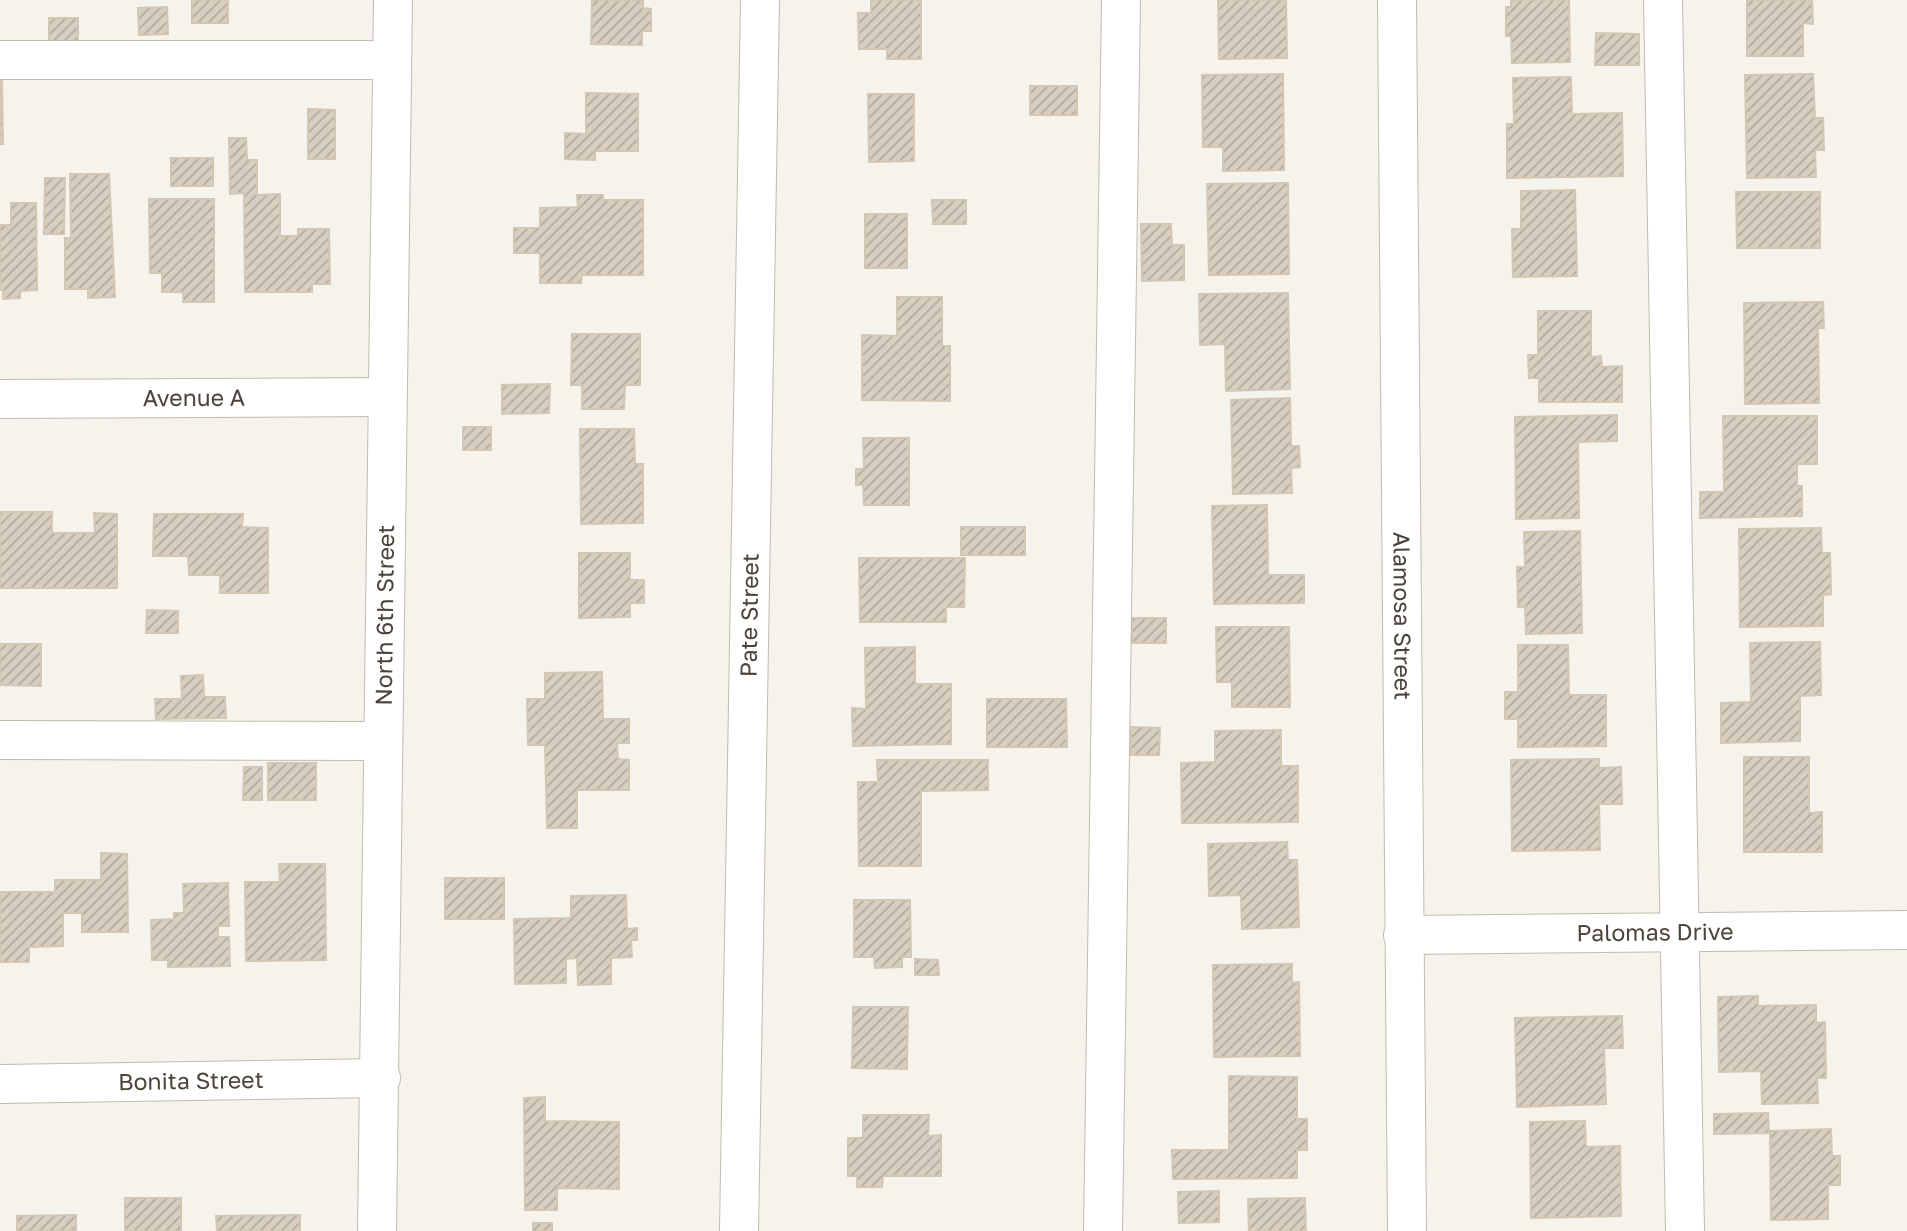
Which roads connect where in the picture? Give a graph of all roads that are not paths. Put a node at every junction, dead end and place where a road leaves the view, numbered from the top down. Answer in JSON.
{"nodes":[{"id":1,"x":393,"y":0,"type":"edge"},
{"id":2,"x":760,"y":0,"type":"edge"},
{"id":3,"x":1121,"y":0,"type":"edge"},
{"id":4,"x":1397,"y":0,"type":"edge"},
{"id":5,"x":1663,"y":0,"type":"edge"},
{"id":6,"x":0,"y":60,"type":"edge"},
{"id":7,"x":391,"y":60,"type":"junction"},
{"id":8,"x":387,"y":397,"type":"junction"},
{"id":9,"x":0,"y":400,"type":"edge"},
{"id":10,"x":0,"y":740,"type":"edge"},
{"id":11,"x":381,"y":741,"type":"junction"},
{"id":12,"x":1907,"y":930,"type":"edge"},
{"id":13,"x":1678,"y":931,"type":"junction"},
{"id":14,"x":1403,"y":935,"type":"junction"},
{"id":15,"x":381,"y":1078,"type":"junction"},
{"id":16,"x":0,"y":1084,"type":"edge"},
{"id":17,"x":377,"y":1231,"type":"edge"},
{"id":18,"x":739,"y":1231,"type":"edge"},
{"id":19,"x":1103,"y":1231,"type":"edge"},
{"id":20,"x":1407,"y":1231,"type":"edge"},
{"id":21,"x":1685,"y":1231,"type":"edge"}],
"edges":[{"from":1,"to":7,"type":"street","name":"North 6th Street"},
{"from":2,"to":18,"type":"street","name":"Pate Street"},
{"from":3,"to":19,"type":"street"},
{"from":4,"to":14,"type":"street","name":"Alamosa Street"},
{"from":5,"to":13,"type":"street"},
{"from":6,"to":7,"type":"street"},
{"from":7,"to":8,"type":"street","name":"North 6th Street"},
{"from":8,"to":9,"type":"street","name":"Avenue A"},
{"from":8,"to":11,"type":"street","name":"North 6th Street"},
{"from":10,"to":11,"type":"street"},
{"from":11,"to":15,"type":"street","name":"North 6th Street"},
{"from":12,"to":13,"type":"street","name":"Palomas Drive"},
{"from":13,"to":14,"type":"street","name":"Palomas Drive"},
{"from":13,"to":21,"type":"street"},
{"from":14,"to":20,"type":"street","name":"Alamosa Street"},
{"from":15,"to":16,"type":"street","name":"Bonita Street"},
{"from":15,"to":17,"type":"street","name":"North 6th Street"}]}
